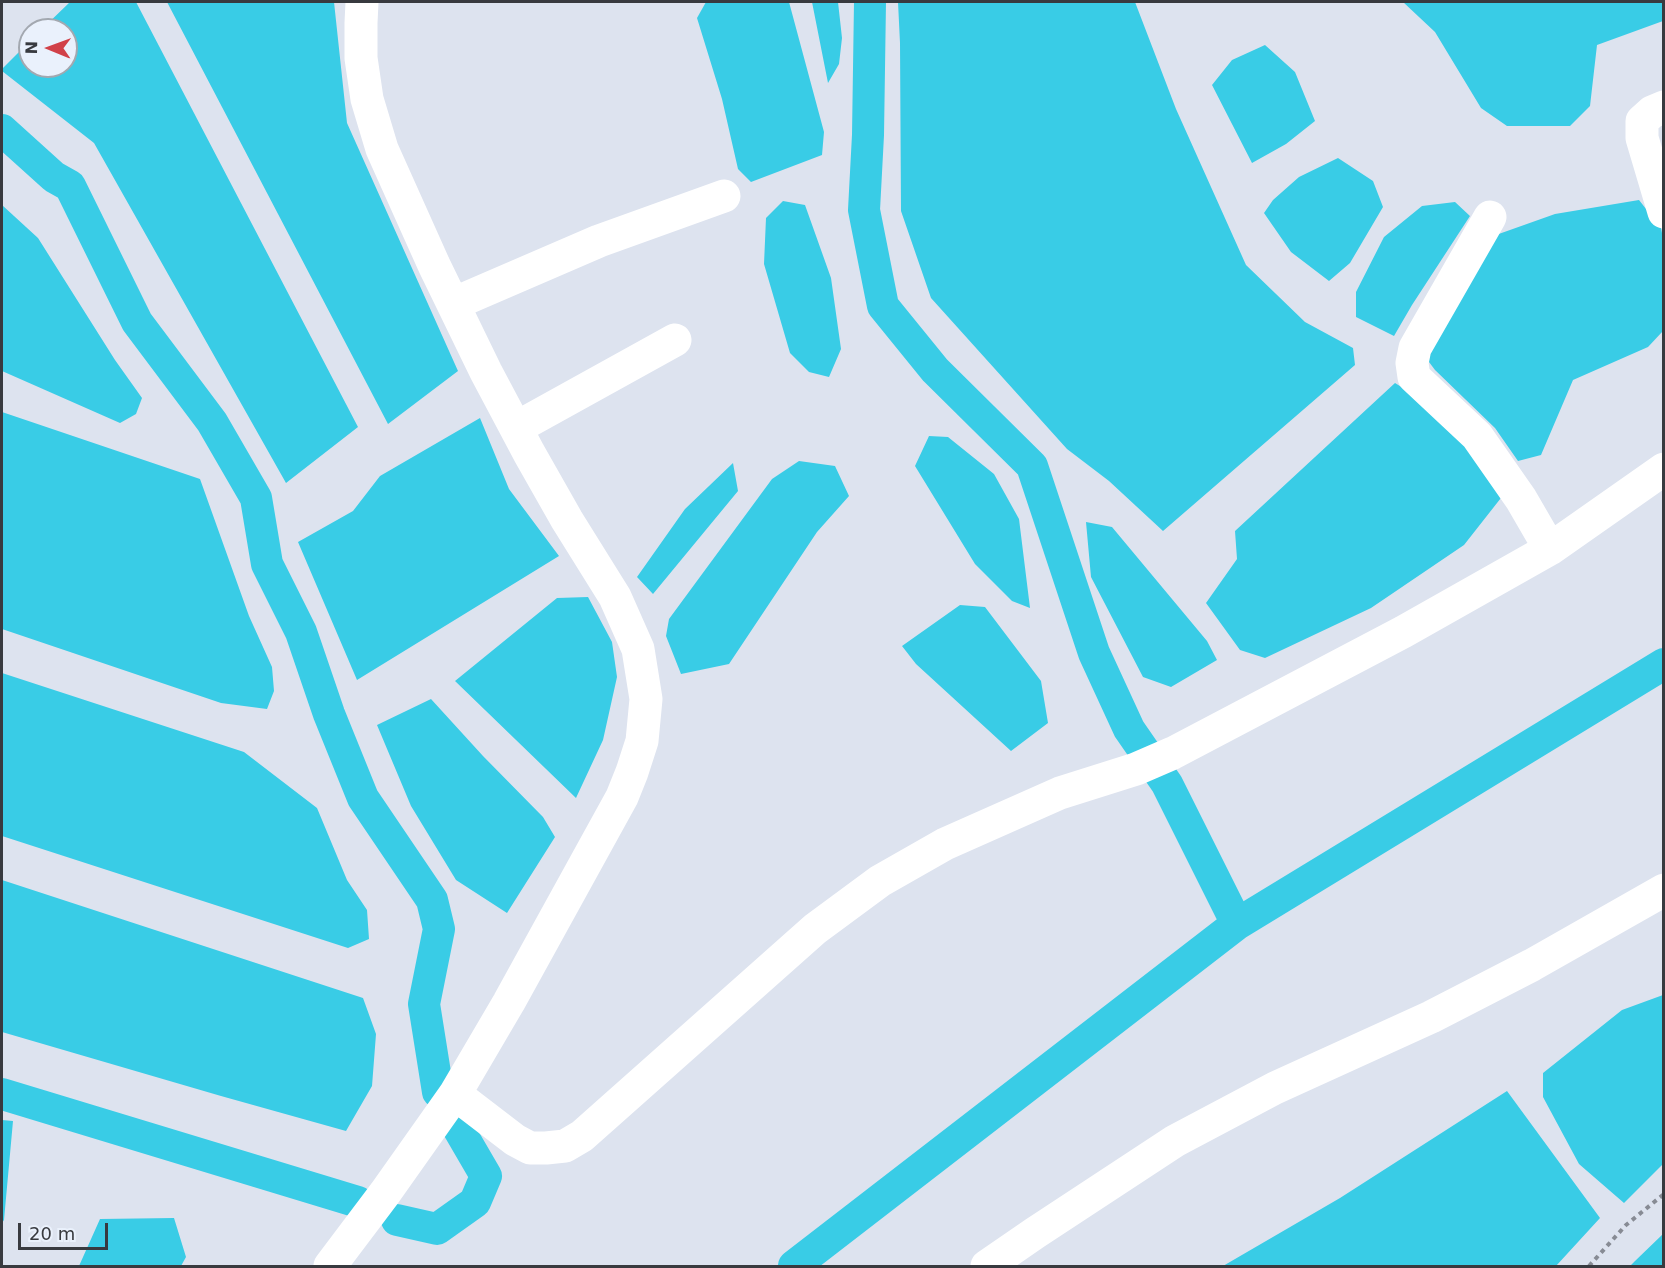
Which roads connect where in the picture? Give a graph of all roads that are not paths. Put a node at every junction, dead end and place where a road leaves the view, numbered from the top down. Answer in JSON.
{"nodes":[{"id":1,"x":362,"y":2,"type":"edge"},
{"id":2,"x":1664,"y":107,"type":"edge"},
{"id":3,"x":724,"y":196,"type":"dead end"},
{"id":4,"x":1664,"y":212,"type":"edge"},
{"id":5,"x":1490,"y":217,"type":"dead end"},
{"id":6,"x":453,"y":303,"type":"junction"},
{"id":7,"x":675,"y":340,"type":"dead end"},
{"id":8,"x":516,"y":428,"type":"junction"},
{"id":9,"x":1664,"y":469,"type":"edge"},
{"id":10,"x":1550,"y":549,"type":"junction"},
{"id":11,"x":1664,"y":890,"type":"edge"},
{"id":12,"x":455,"y":1094,"type":"junction"},
{"id":13,"x":339,"y":1263,"type":"edge"},
{"id":14,"x":987,"y":1266,"type":"edge"}],
"edges":[{"from":1,"to":6,"type":"street"},
{"from":2,"to":4,"type":"street"},
{"from":3,"to":6,"type":"street"},
{"from":5,"to":10,"type":"street"},
{"from":6,"to":8,"type":"street"},
{"from":7,"to":8,"type":"street"},
{"from":8,"to":12,"type":"street"},
{"from":9,"to":10,"type":"street"},
{"from":10,"to":12,"type":"street"},
{"from":11,"to":14,"type":"street"},
{"from":12,"to":13,"type":"street"}]}
